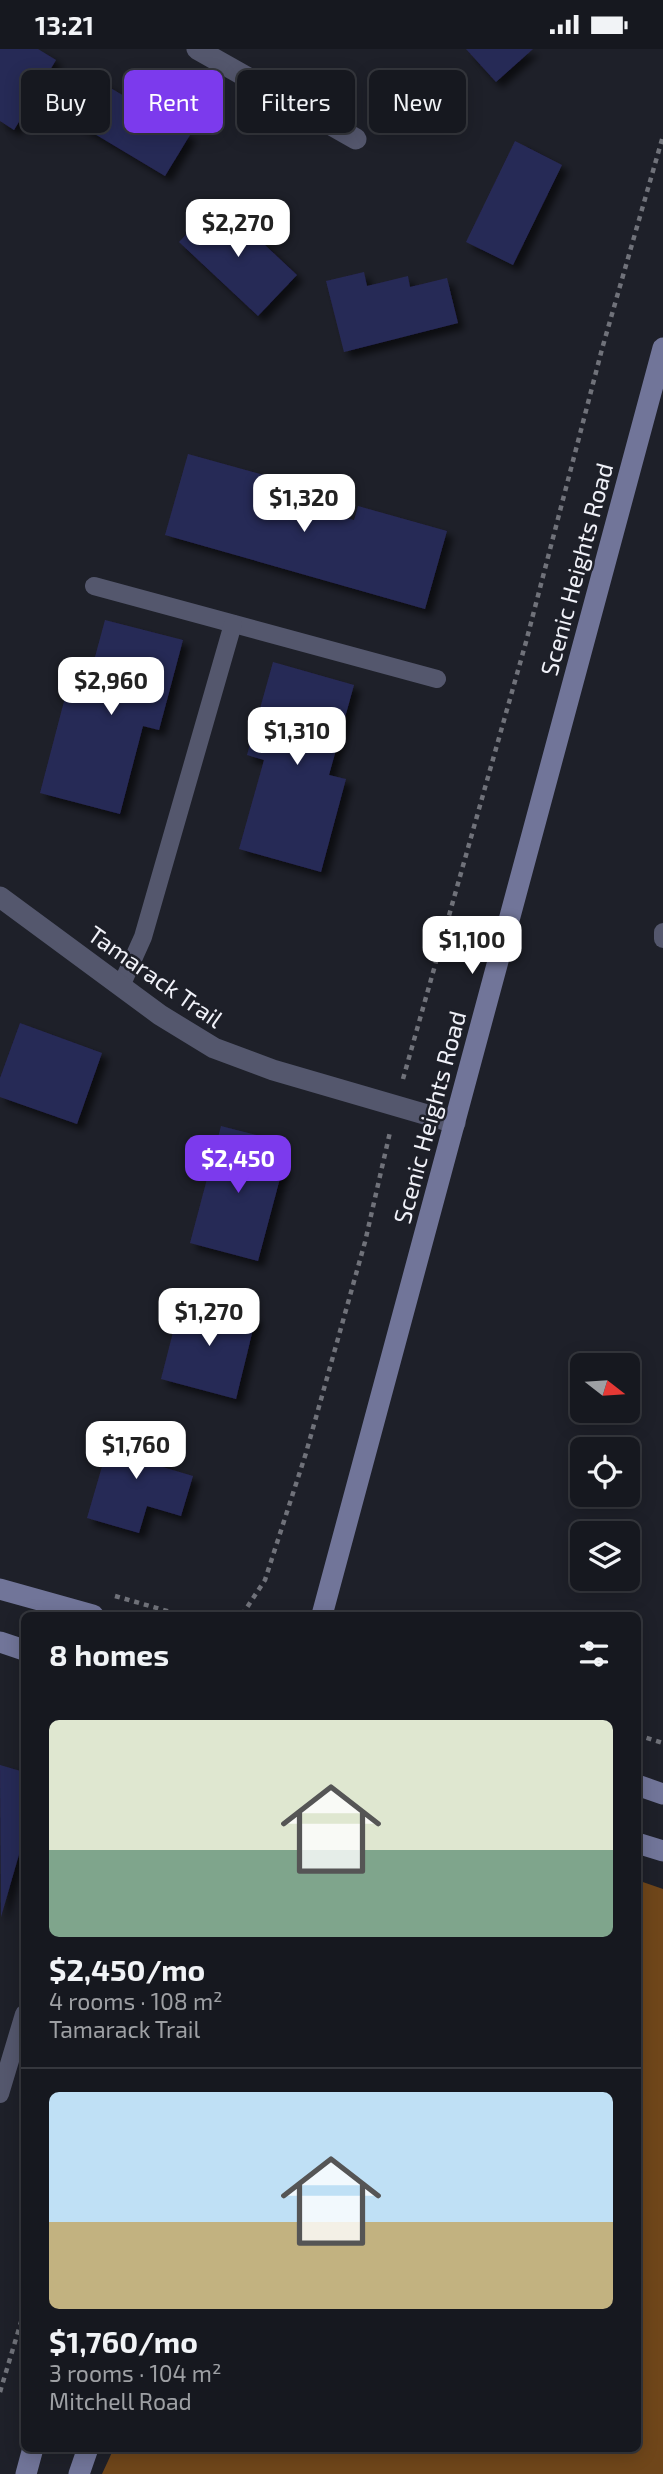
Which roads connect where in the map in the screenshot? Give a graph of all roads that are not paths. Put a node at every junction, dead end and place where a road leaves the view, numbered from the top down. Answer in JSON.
{"nodes":[{"id":1,"x":197,"y":49,"type":"edge"},
{"id":2,"x":356,"y":139,"type":"dead end"},
{"id":3,"x":663,"y":348,"type":"edge"},
{"id":4,"x":94,"y":586,"type":"dead end"},
{"id":5,"x":233,"y":624,"type":"junction"},
{"id":6,"x":437,"y":679,"type":"dead end"},
{"id":7,"x":0,"y":897,"type":"edge"},
{"id":8,"x":663,"y":932,"type":"edge"},
{"id":9,"x":663,"y":939,"type":"edge"},
{"id":10,"x":121,"y":986,"type":"junction"},
{"id":11,"x":455,"y":1123,"type":"junction"},
{"id":12,"x":0,"y":1589,"type":"edge"},
{"id":13,"x":82,"y":1612,"type":"edge"},
{"id":14,"x":323,"y":1612,"type":"edge"},
{"id":15,"x":0,"y":1642,"type":"edge"},
{"id":16,"x":21,"y":1649,"type":"edge"},
{"id":17,"x":641,"y":1786,"type":"edge"},
{"id":18,"x":663,"y":1794,"type":"edge"},
{"id":19,"x":641,"y":1844,"type":"edge"},
{"id":20,"x":663,"y":1851,"type":"edge"},
{"id":21,"x":21,"y":2024,"type":"edge"},
{"id":22,"x":0,"y":2094,"type":"edge"},
{"id":23,"x":32,"y":2452,"type":"edge"},
{"id":24,"x":87,"y":2452,"type":"edge"},
{"id":25,"x":26,"y":2474,"type":"edge"},
{"id":26,"x":79,"y":2474,"type":"edge"}],
"edges":[{"from":1,"to":2,"type":"street"},
{"from":3,"to":11,"type":"street","name":"Scenic Heights Road"},
{"from":4,"to":5,"type":"lane"},
{"from":5,"to":6,"type":"lane"},
{"from":5,"to":10,"type":"lane"},
{"from":7,"to":10,"type":"street","name":"Tamarack Trail"},
{"from":8,"to":9,"type":"lane"},
{"from":10,"to":11,"type":"street","name":"Tamarack Trail"},
{"from":11,"to":14,"type":"street","name":"Scenic Heights Road"},
{"from":12,"to":13,"type":"street"},
{"from":15,"to":16,"type":"street"},
{"from":17,"to":18,"type":"street"},
{"from":19,"to":20,"type":"street"},
{"from":21,"to":22,"type":"lane"},
{"from":23,"to":25,"type":"street"},
{"from":24,"to":26,"type":"street"}]}
